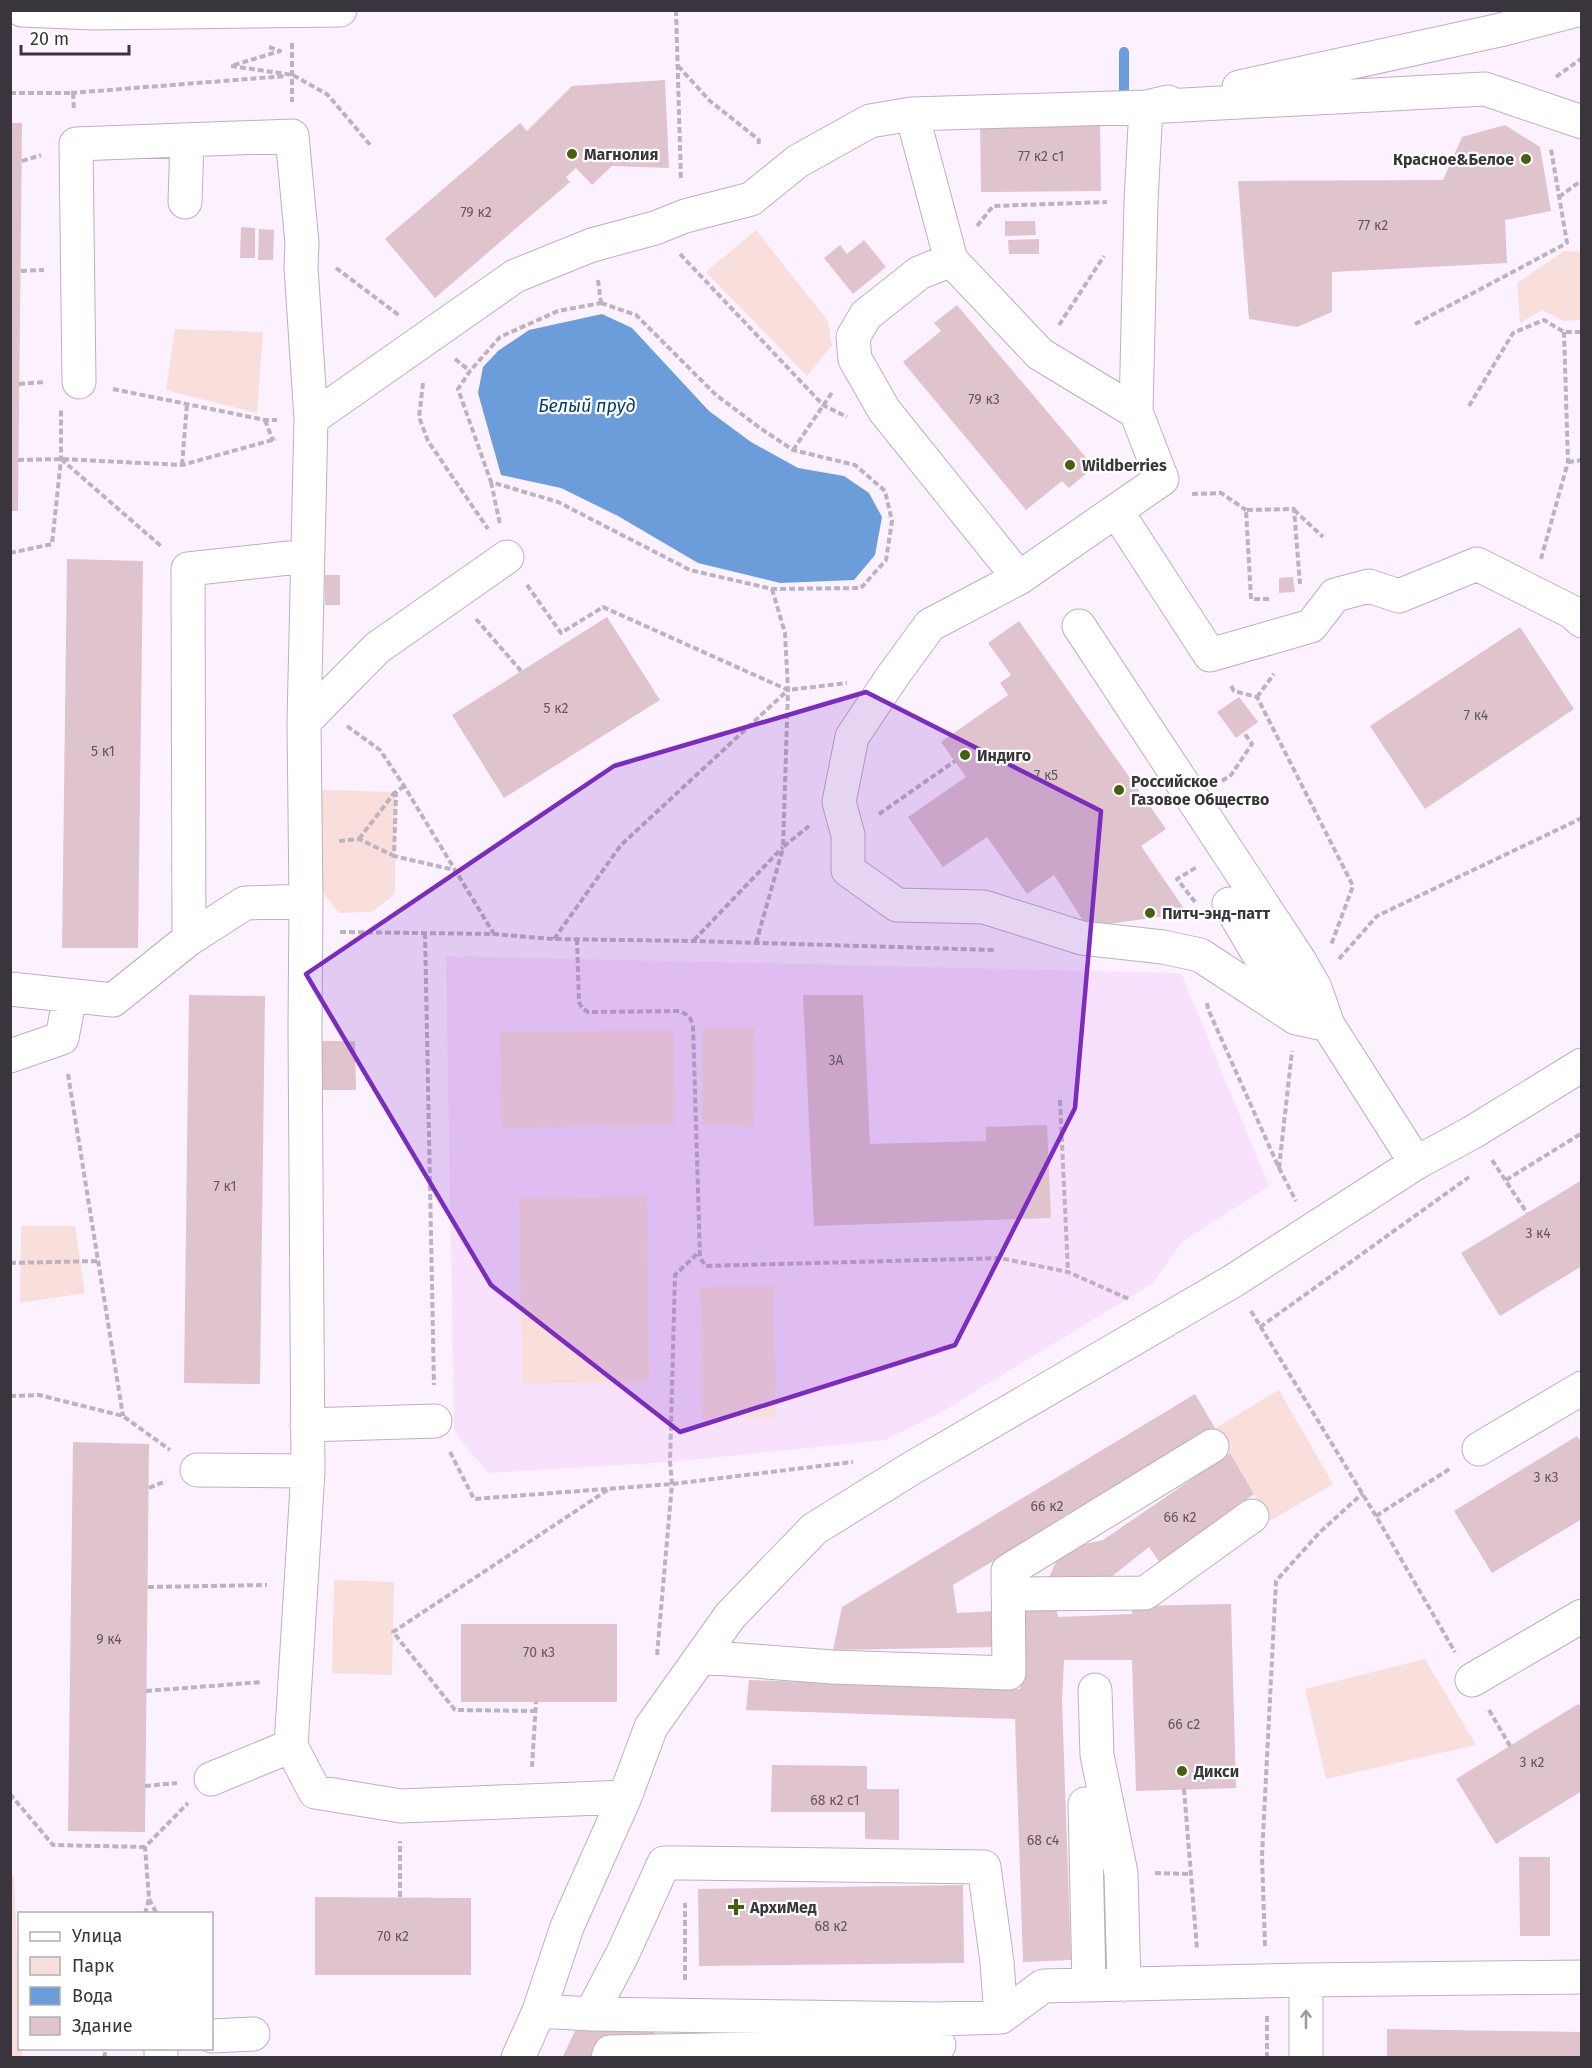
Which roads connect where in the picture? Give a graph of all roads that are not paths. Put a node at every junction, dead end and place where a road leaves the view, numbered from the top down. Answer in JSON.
{"nodes":[{"id":1,"x":22,"y":10,"type":"edge"},
{"id":2,"x":340,"y":10,"type":"edge"},
{"id":3,"x":1577,"y":10,"type":"edge"},
{"id":4,"x":291,"y":11,"type":"edge"},
{"id":5,"x":1146,"y":107,"type":"junction"},
{"id":6,"x":912,"y":114,"type":"junction"},
{"id":7,"x":1581,"y":122,"type":"edge"},
{"id":8,"x":187,"y":140,"type":"junction"},
{"id":9,"x":185,"y":202,"type":"dead end"},
{"id":10,"x":951,"y":260,"type":"junction"},
{"id":11,"x":65,"y":382,"type":"road end"},
{"id":12,"x":1136,"y":412,"type":"junction"},
{"id":13,"x":310,"y":419,"type":"junction"},
{"id":14,"x":1117,"y":512,"type":"junction"},
{"id":15,"x":307,"y":556,"type":"junction"},
{"id":16,"x":507,"y":557,"type":"road end"},
{"id":17,"x":1019,"y":578,"type":"junction"},
{"id":18,"x":1581,"y":621,"type":"edge"},
{"id":19,"x":1079,"y":626,"type":"dead end"},
{"id":20,"x":312,"y":714,"type":"junction"},
{"id":21,"x":1215,"y":907,"type":"road end"},
{"id":22,"x":306,"y":916,"type":"junction"},
{"id":23,"x":189,"y":939,"type":"junction"},
{"id":24,"x":10,"y":989,"type":"edge"},
{"id":25,"x":70,"y":996,"type":"junction"},
{"id":26,"x":1296,"y":1018,"type":"junction"},
{"id":27,"x":1328,"y":1025,"type":"junction"},
{"id":28,"x":10,"y":1056,"type":"edge"},
{"id":29,"x":1581,"y":1065,"type":"edge"},
{"id":30,"x":1416,"y":1163,"type":"junction"},
{"id":31,"x":1581,"y":1388,"type":"edge"},
{"id":32,"x":435,"y":1422,"type":"road end"},
{"id":33,"x":307,"y":1425,"type":"junction"},
{"id":34,"x":1212,"y":1446,"type":"dead end"},
{"id":35,"x":1479,"y":1449,"type":"road end"},
{"id":36,"x":197,"y":1470,"type":"road end"},
{"id":37,"x":308,"y":1471,"type":"junction"},
{"id":38,"x":1252,"y":1515,"type":"dead end"},
{"id":39,"x":1008,"y":1593,"type":"junction"},
{"id":40,"x":1581,"y":1616,"type":"edge"},
{"id":41,"x":701,"y":1657,"type":"junction"},
{"id":42,"x":1472,"y":1680,"type":"road end"},
{"id":43,"x":1095,"y":1689,"type":"dead end"},
{"id":44,"x":291,"y":1746,"type":"junction"},
{"id":45,"x":211,"y":1779,"type":"road end"},
{"id":46,"x":626,"y":1797,"type":"junction"},
{"id":47,"x":1085,"y":1804,"type":"dead end"},
{"id":48,"x":1581,"y":1977,"type":"edge"},
{"id":49,"x":1306,"y":1980,"type":"junction"},
{"id":50,"x":1089,"y":1985,"type":"junction"},
{"id":51,"x":1124,"y":1985,"type":"junction"},
{"id":52,"x":539,"y":2011,"type":"junction"},
{"id":53,"x":591,"y":2014,"type":"junction"},
{"id":54,"x":1001,"y":2017,"type":"junction"},
{"id":55,"x":253,"y":2034,"type":"dead end"},
{"id":56,"x":213,"y":2036,"type":"edge"},
{"id":57,"x":939,"y":2040,"type":"edge"},
{"id":58,"x":518,"y":2058,"type":"edge"},
{"id":59,"x":608,"y":2058,"type":"edge"},
{"id":60,"x":1306,"y":2058,"type":"edge"}],
"edges":[{"from":1,"to":4,"type":"lane"},
{"from":2,"to":4,"type":"lane"},
{"from":3,"to":5,"type":"lane"},
{"from":5,"to":6,"type":"lane"},
{"from":5,"to":7,"type":"lane"},
{"from":5,"to":12,"type":"lane"},
{"from":6,"to":10,"type":"lane"},
{"from":6,"to":13,"type":"lane"},
{"from":8,"to":9,"type":"lane"},
{"from":8,"to":11,"type":"lane"},
{"from":8,"to":13,"type":"lane"},
{"from":10,"to":12,"type":"lane"},
{"from":10,"to":17,"type":"lane"},
{"from":12,"to":14,"type":"lane"},
{"from":13,"to":15,"type":"lane"},
{"from":14,"to":17,"type":"lane"},
{"from":14,"to":18,"type":"lane"},
{"from":15,"to":20,"type":"lane"},
{"from":15,"to":23,"type":"lane"},
{"from":16,"to":20,"type":"lane"},
{"from":17,"to":26,"type":"lane"},
{"from":19,"to":27,"type":"lane"},
{"from":20,"to":22,"type":"lane"},
{"from":21,"to":26,"type":"lane"},
{"from":22,"to":23,"type":"lane"},
{"from":22,"to":33,"type":"lane"},
{"from":23,"to":25,"type":"lane"},
{"from":24,"to":25,"type":"lane"},
{"from":25,"to":28,"type":"lane"},
{"from":26,"to":27,"type":"lane"},
{"from":27,"to":30,"type":"lane"},
{"from":29,"to":30,"type":"lane"},
{"from":30,"to":41,"type":"lane"},
{"from":31,"to":35,"type":"lane"},
{"from":32,"to":33,"type":"lane"},
{"from":33,"to":37,"type":"lane"},
{"from":34,"to":39,"type":"lane"},
{"from":36,"to":37,"type":"lane"},
{"from":37,"to":44,"type":"lane"},
{"from":38,"to":39,"type":"lane"},
{"from":39,"to":41,"type":"lane"},
{"from":40,"to":42,"type":"lane"},
{"from":41,"to":46,"type":"lane"},
{"from":43,"to":51,"type":"lane"},
{"from":44,"to":45,"type":"lane"},
{"from":44,"to":46,"type":"lane"},
{"from":46,"to":52,"type":"lane"},
{"from":47,"to":50,"type":"lane"},
{"from":48,"to":49,"type":"lane"},
{"from":49,"to":51,"type":"lane"},
{"from":60,"to":49,"type":"lane","one_way":true},
{"from":50,"to":51,"type":"lane"},
{"from":50,"to":54,"type":"lane"},
{"from":52,"to":53,"type":"lane"},
{"from":52,"to":58,"type":"lane"},
{"from":53,"to":54,"type":"lane"},
{"from":53,"to":57,"type":"lane"},
{"from":54,"to":57,"type":"lane"},
{"from":55,"to":56,"type":"lane"},
{"from":57,"to":59,"type":"lane"}]}
